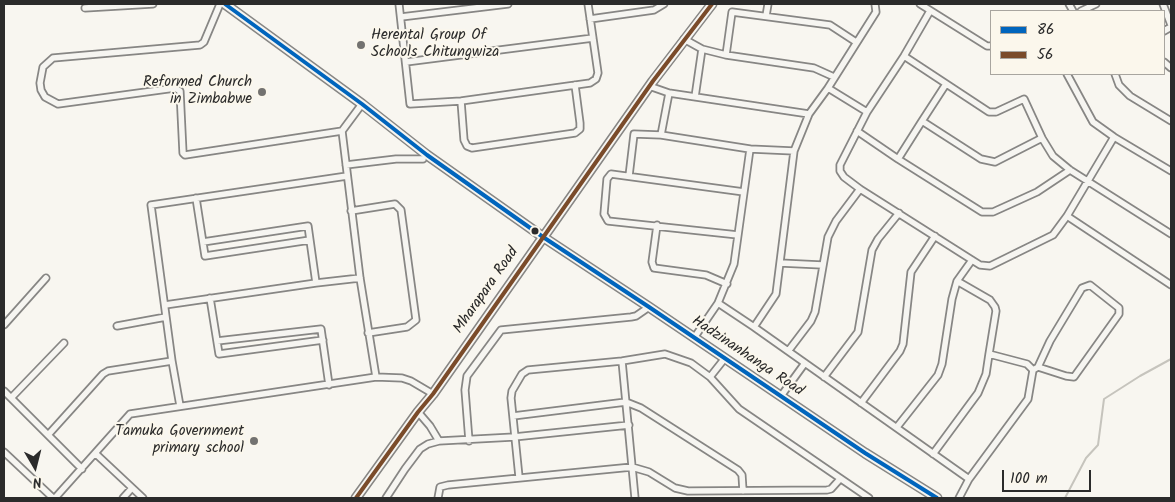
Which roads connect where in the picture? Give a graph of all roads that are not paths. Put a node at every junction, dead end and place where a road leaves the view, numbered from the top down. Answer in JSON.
{"nodes":[{"id":1,"x":153,"y":4,"type":"edge"},
{"id":2,"x":220,"y":4,"type":"edge"},
{"id":3,"x":225,"y":4,"type":"edge"},
{"id":4,"x":399,"y":4,"type":"edge"},
{"id":5,"x":508,"y":4,"type":"edge"},
{"id":6,"x":588,"y":4,"type":"edge"},
{"id":7,"x":664,"y":4,"type":"edge"},
{"id":8,"x":712,"y":4,"type":"edge"},
{"id":9,"x":768,"y":4,"type":"edge"},
{"id":10,"x":875,"y":4,"type":"edge"},
{"id":11,"x":920,"y":4,"type":"edge"},
{"id":12,"x":1096,"y":4,"type":"edge"},
{"id":13,"x":85,"y":8,"type":"dead end"},
{"id":14,"x":1083,"y":10,"type":"edge"},
{"id":15,"x":930,"y":11,"type":"junction"},
{"id":16,"x":1165,"y":11,"type":"edge"},
{"id":17,"x":766,"y":16,"type":"junction"},
{"id":18,"x":401,"y":17,"type":"junction"},
{"id":19,"x":590,"y":18,"type":"junction"},
{"id":20,"x":1171,"y":26,"type":"edge"},
{"id":21,"x":593,"y":38,"type":"junction"},
{"id":22,"x":684,"y":39,"type":"junction"},
{"id":23,"x":856,"y":42,"type":"junction"},
{"id":24,"x":990,"y":46,"type":"edge"},
{"id":25,"x":702,"y":49,"type":"junction"},
{"id":26,"x":726,"y":55,"type":"junction"},
{"id":27,"x":904,"y":56,"type":"junction"},
{"id":28,"x":406,"y":62,"type":"junction"},
{"id":29,"x":1068,"y":75,"type":"edge"},
{"id":30,"x":1115,"y":75,"type":"edge"},
{"id":31,"x":834,"y":77,"type":"junction"},
{"id":32,"x":946,"y":84,"type":"junction"},
{"id":33,"x":575,"y":85,"type":"junction"},
{"id":34,"x":649,"y":86,"type":"junction"},
{"id":35,"x":828,"y":88,"type":"junction"},
{"id":36,"x":669,"y":93,"type":"junction"},
{"id":37,"x":695,"y":97,"type":"junction"},
{"id":38,"x":461,"y":102,"type":"junction"},
{"id":39,"x":362,"y":104,"type":"junction"},
{"id":40,"x":867,"y":112,"type":"junction"},
{"id":41,"x":809,"y":114,"type":"junction"},
{"id":42,"x":922,"y":121,"type":"junction"},
{"id":43,"x":1171,"y":121,"type":"edge"},
{"id":44,"x":342,"y":131,"type":"junction"},
{"id":45,"x":857,"y":131,"type":"junction"},
{"id":46,"x":661,"y":135,"type":"junction"},
{"id":47,"x":1114,"y":137,"type":"junction"},
{"id":48,"x":1042,"y":138,"type":"junction"},
{"id":49,"x":750,"y":149,"type":"junction"},
{"id":50,"x":794,"y":151,"type":"junction"},
{"id":51,"x":423,"y":159,"type":"dead end"},
{"id":52,"x":898,"y":159,"type":"junction"},
{"id":53,"x":346,"y":165,"type":"junction"},
{"id":54,"x":1070,"y":170,"type":"junction"},
{"id":55,"x":1171,"y":171,"type":"edge"},
{"id":56,"x":347,"y":176,"type":"junction"},
{"id":57,"x":629,"y":176,"type":"junction"},
{"id":58,"x":1088,"y":180,"type":"junction"},
{"id":59,"x":860,"y":189,"type":"junction"},
{"id":60,"x":744,"y":192,"type":"junction"},
{"id":61,"x":196,"y":198,"type":"junction"},
{"id":62,"x":351,"y":211,"type":"junction"},
{"id":63,"x":899,"y":213,"type":"junction"},
{"id":64,"x":1067,"y":216,"type":"junction"},
{"id":65,"x":658,"y":225,"type":"junction"},
{"id":66,"x":1171,"y":234,"type":"edge"},
{"id":67,"x":738,"y":235,"type":"junction"},
{"id":68,"x":935,"y":236,"type":"junction"},
{"id":69,"x":542,"y":237,"type":"junction"},
{"id":70,"x":310,"y":240,"type":"junction"},
{"id":71,"x":203,"y":242,"type":"junction"},
{"id":72,"x":972,"y":260,"type":"junction"},
{"id":73,"x":780,"y":263,"type":"junction"},
{"id":74,"x":822,"y":265,"type":"junction"},
{"id":75,"x":46,"y":278,"type":"dead end"},
{"id":76,"x":360,"y":278,"type":"junction"},
{"id":77,"x":957,"y":281,"type":"junction"},
{"id":78,"x":316,"y":283,"type":"junction"},
{"id":79,"x":727,"y":284,"type":"junction"},
{"id":80,"x":1171,"y":284,"type":"edge"},
{"id":81,"x":210,"y":298,"type":"junction"},
{"id":82,"x":718,"y":303,"type":"junction"},
{"id":83,"x":165,"y":305,"type":"junction"},
{"id":84,"x":649,"y":307,"type":"junction"},
{"id":85,"x":166,"y":317,"type":"junction"},
{"id":86,"x":4,"y":325,"type":"edge"},
{"id":87,"x":117,"y":326,"type":"dead end"},
{"id":88,"x":754,"y":327,"type":"junction"},
{"id":89,"x":368,"y":333,"type":"junction"},
{"id":90,"x":694,"y":338,"type":"junction"},
{"id":91,"x":323,"y":340,"type":"junction"},
{"id":92,"x":216,"y":341,"type":"junction"},
{"id":93,"x":64,"y":343,"type":"dead end"},
{"id":94,"x":788,"y":350,"type":"junction"},
{"id":95,"x":989,"y":354,"type":"junction"},
{"id":96,"x":724,"y":358,"type":"junction"},
{"id":97,"x":172,"y":360,"type":"junction"},
{"id":98,"x":622,"y":361,"type":"junction"},
{"id":99,"x":805,"y":363,"type":"junction"},
{"id":100,"x":1036,"y":368,"type":"junction"},
{"id":101,"x":376,"y":377,"type":"junction"},
{"id":102,"x":710,"y":377,"type":"junction"},
{"id":103,"x":824,"y":377,"type":"junction"},
{"id":104,"x":329,"y":385,"type":"junction"},
{"id":105,"x":4,"y":392,"type":"edge"},
{"id":106,"x":433,"y":394,"type":"junction"},
{"id":107,"x":781,"y":396,"type":"junction"},
{"id":108,"x":11,"y":398,"type":"junction"},
{"id":109,"x":626,"y":402,"type":"junction"},
{"id":110,"x":861,"y":403,"type":"junction"},
{"id":111,"x":180,"y":406,"type":"junction"},
{"id":112,"x":418,"y":412,"type":"junction"},
{"id":113,"x":513,"y":416,"type":"junction"},
{"id":114,"x":629,"y":425,"type":"junction"},
{"id":115,"x":896,"y":427,"type":"junction"},
{"id":116,"x":48,"y":435,"type":"junction"},
{"id":117,"x":514,"y":437,"type":"junction"},
{"id":118,"x":469,"y":440,"type":"junction"},
{"id":119,"x":440,"y":441,"type":"junction"},
{"id":120,"x":4,"y":452,"type":"edge"},
{"id":121,"x":96,"y":454,"type":"junction"},
{"id":122,"x":933,"y":454,"type":"junction"},
{"id":123,"x":632,"y":467,"type":"junction"},
{"id":124,"x":82,"y":469,"type":"junction"},
{"id":125,"x":518,"y":477,"type":"junction"},
{"id":126,"x":969,"y":478,"type":"junction"},
{"id":127,"x":840,"y":479,"type":"junction"},
{"id":128,"x":132,"y":488,"type":"junction"},
{"id":129,"x":743,"y":491,"type":"junction"},
{"id":130,"x":54,"y":498,"type":"edge"},
{"id":131,"x":123,"y":498,"type":"edge"},
{"id":132,"x":143,"y":498,"type":"edge"},
{"id":133,"x":356,"y":498,"type":"edge"},
{"id":134,"x":386,"y":498,"type":"edge"},
{"id":135,"x":438,"y":498,"type":"edge"},
{"id":136,"x":636,"y":498,"type":"edge"},
{"id":137,"x":869,"y":498,"type":"edge"},
{"id":138,"x":938,"y":498,"type":"edge"},
{"id":139,"x":959,"y":498,"type":"edge"}],
"edges":[{"from":1,"to":13,"type":"street"},
{"from":2,"to":44,"type":"street"},
{"from":3,"to":39,"type":"street","name":"Hadzinanhanga Road"},
{"from":4,"to":18,"type":"street"},
{"from":5,"to":18,"type":"street"},
{"from":6,"to":19,"type":"street"},
{"from":7,"to":19,"type":"street"},
{"from":8,"to":22,"type":"street","name":"Mharapara Road"},
{"from":9,"to":17,"type":"street"},
{"from":10,"to":23,"type":"street"},
{"from":11,"to":15,"type":"street"},
{"from":12,"to":14,"type":"street"},
{"from":15,"to":24,"type":"street"},
{"from":15,"to":27,"type":"street"},
{"from":16,"to":20,"type":"street"},
{"from":17,"to":23,"type":"street"},
{"from":17,"to":26,"type":"street"},
{"from":18,"to":28,"type":"street"},
{"from":19,"to":21,"type":"street"},
{"from":21,"to":28,"type":"street"},
{"from":21,"to":33,"type":"street"},
{"from":22,"to":25,"type":"street"},
{"from":22,"to":34,"type":"street","name":"Mharapara Road"},
{"from":23,"to":31,"type":"street"},
{"from":25,"to":26,"type":"street"},
{"from":25,"to":37,"type":"street"},
{"from":26,"to":31,"type":"street"},
{"from":27,"to":32,"type":"street"},
{"from":27,"to":40,"type":"street"},
{"from":28,"to":38,"type":"street"},
{"from":29,"to":47,"type":"street"},
{"from":30,"to":43,"type":"street"},
{"from":31,"to":35,"type":"street"},
{"from":32,"to":42,"type":"street"},
{"from":32,"to":48,"type":"street"},
{"from":33,"to":38,"type":"street"},
{"from":33,"to":38,"type":"street"},
{"from":34,"to":36,"type":"street"},
{"from":34,"to":69,"type":"street","name":"Mharapara Road"},
{"from":35,"to":40,"type":"street"},
{"from":35,"to":41,"type":"street"},
{"from":36,"to":37,"type":"street"},
{"from":36,"to":46,"type":"street"},
{"from":37,"to":41,"type":"street"},
{"from":39,"to":44,"type":"street"},
{"from":39,"to":69,"type":"street","name":"Hadzinanhanga Road"},
{"from":40,"to":45,"type":"street"},
{"from":41,"to":50,"type":"street"},
{"from":42,"to":48,"type":"street"},
{"from":42,"to":52,"type":"street"},
{"from":44,"to":53,"type":"street"},
{"from":45,"to":52,"type":"street"},
{"from":45,"to":59,"type":"street"},
{"from":46,"to":49,"type":"street"},
{"from":46,"to":57,"type":"street"},
{"from":47,"to":55,"type":"street"},
{"from":47,"to":58,"type":"street"},
{"from":48,"to":54,"type":"street"},
{"from":49,"to":50,"type":"street"},
{"from":49,"to":60,"type":"street"},
{"from":50,"to":73,"type":"street"},
{"from":51,"to":53,"type":"street"},
{"from":52,"to":54,"type":"street"},
{"from":53,"to":56,"type":"street"},
{"from":54,"to":58,"type":"street"},
{"from":56,"to":61,"type":"street"},
{"from":56,"to":62,"type":"street"},
{"from":57,"to":60,"type":"street"},
{"from":57,"to":65,"type":"street"},
{"from":58,"to":64,"type":"street"},
{"from":58,"to":66,"type":"street"},
{"from":59,"to":63,"type":"street"},
{"from":59,"to":74,"type":"street"},
{"from":60,"to":67,"type":"street"},
{"from":61,"to":71,"type":"street"},
{"from":61,"to":83,"type":"street"},
{"from":62,"to":76,"type":"street"},
{"from":62,"to":89,"type":"street"},
{"from":63,"to":68,"type":"street"},
{"from":63,"to":103,"type":"street"},
{"from":64,"to":72,"type":"street"},
{"from":64,"to":80,"type":"street"},
{"from":65,"to":67,"type":"street"},
{"from":65,"to":79,"type":"street"},
{"from":67,"to":79,"type":"street"},
{"from":68,"to":72,"type":"street"},
{"from":68,"to":110,"type":"street"},
{"from":69,"to":84,"type":"street","name":"Hadzinanhanga Road"},
{"from":69,"to":106,"type":"street","name":"Mharapara Road"},
{"from":70,"to":71,"type":"street"},
{"from":70,"to":71,"type":"street"},
{"from":70,"to":78,"type":"street"},
{"from":72,"to":77,"type":"street"},
{"from":73,"to":74,"type":"street"},
{"from":73,"to":88,"type":"street"},
{"from":74,"to":94,"type":"street"},
{"from":75,"to":86,"type":"street"},
{"from":76,"to":78,"type":"street"},
{"from":76,"to":89,"type":"street"},
{"from":77,"to":95,"type":"street"},
{"from":77,"to":115,"type":"street"},
{"from":78,"to":81,"type":"street"},
{"from":79,"to":82,"type":"street"},
{"from":81,"to":83,"type":"street"},
{"from":81,"to":92,"type":"street"},
{"from":82,"to":88,"type":"street"},
{"from":82,"to":90,"type":"street"},
{"from":83,"to":85,"type":"street"},
{"from":84,"to":90,"type":"street","name":"Hadzinanhanga Road"},
{"from":84,"to":118,"type":"street"},
{"from":85,"to":87,"type":"street"},
{"from":85,"to":97,"type":"street"},
{"from":88,"to":94,"type":"street"},
{"from":89,"to":101,"type":"street"},
{"from":90,"to":96,"type":"street","name":"Hadzinanhanga Road"},
{"from":91,"to":92,"type":"street"},
{"from":91,"to":92,"type":"street"},
{"from":91,"to":104,"type":"street"},
{"from":93,"to":108,"type":"street"},
{"from":94,"to":99,"type":"street"},
{"from":95,"to":100,"type":"street"},
{"from":95,"to":122,"type":"street"},
{"from":96,"to":102,"type":"street"},
{"from":96,"to":107,"type":"street","name":"Hadzinanhanga Road"},
{"from":97,"to":111,"type":"street"},
{"from":97,"to":116,"type":"street"},
{"from":98,"to":102,"type":"street"},
{"from":98,"to":109,"type":"street"},
{"from":98,"to":113,"type":"street"},
{"from":99,"to":103,"type":"street"},
{"from":99,"to":107,"type":"street"},
{"from":100,"to":100,"type":"street"},
{"from":100,"to":126,"type":"street"},
{"from":101,"to":104,"type":"street"},
{"from":101,"to":106,"type":"street"},
{"from":102,"to":127,"type":"street"},
{"from":103,"to":110,"type":"street"},
{"from":104,"to":111,"type":"street"},
{"from":105,"to":108,"type":"street"},
{"from":106,"to":112,"type":"street","name":"Mharapara Road"},
{"from":107,"to":138,"type":"street","name":"Hadzinanhanga Road"},
{"from":108,"to":116,"type":"street"},
{"from":109,"to":113,"type":"street"},
{"from":109,"to":114,"type":"street"},
{"from":109,"to":129,"type":"street"},
{"from":110,"to":115,"type":"street"},
{"from":111,"to":121,"type":"street"},
{"from":112,"to":119,"type":"street"},
{"from":112,"to":133,"type":"street","name":"Mharapara Road"},
{"from":113,"to":117,"type":"street"},
{"from":114,"to":117,"type":"street"},
{"from":114,"to":123,"type":"street"},
{"from":115,"to":122,"type":"street"},
{"from":116,"to":124,"type":"street"},
{"from":117,"to":118,"type":"street"},
{"from":117,"to":125,"type":"street"},
{"from":118,"to":119,"type":"street"},
{"from":119,"to":134,"type":"street"},
{"from":120,"to":130,"type":"street"},
{"from":121,"to":124,"type":"street"},
{"from":121,"to":128,"type":"street"},
{"from":122,"to":126,"type":"street"},
{"from":123,"to":125,"type":"street"},
{"from":123,"to":129,"type":"street"},
{"from":123,"to":136,"type":"street"},
{"from":124,"to":130,"type":"street"},
{"from":125,"to":135,"type":"street"},
{"from":126,"to":139,"type":"street"},
{"from":127,"to":129,"type":"street"},
{"from":127,"to":137,"type":"street"},
{"from":128,"to":131,"type":"street"},
{"from":128,"to":132,"type":"street"}]}
